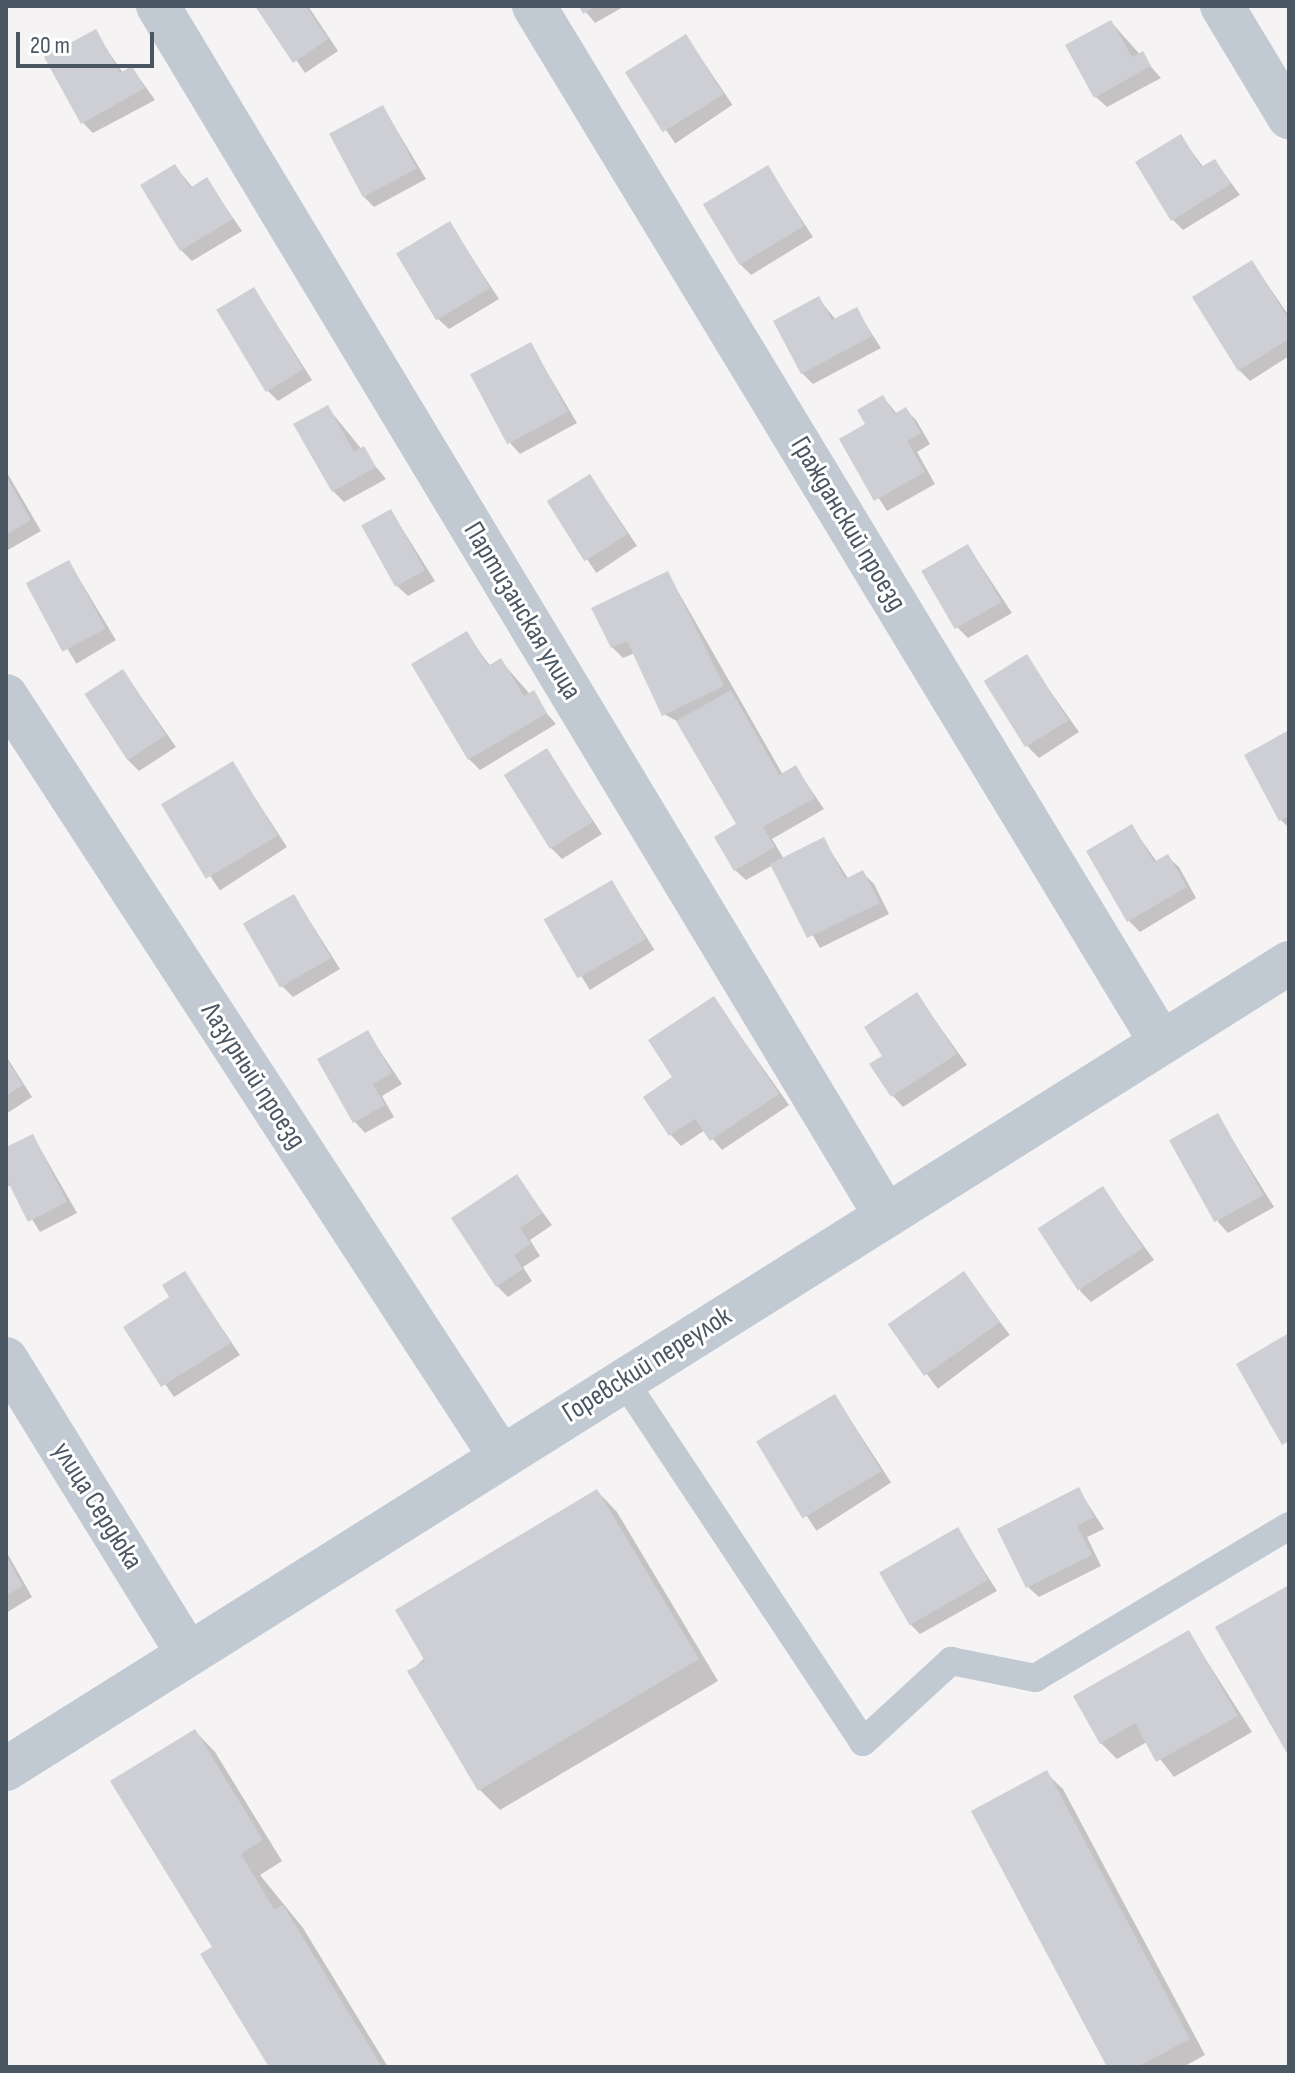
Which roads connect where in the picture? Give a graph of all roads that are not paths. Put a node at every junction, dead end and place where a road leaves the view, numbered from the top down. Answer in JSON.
{"nodes":[{"id":1,"x":158,"y":6,"type":"edge"},
{"id":2,"x":534,"y":6,"type":"edge"},
{"id":3,"x":1222,"y":6,"type":"edge"},
{"id":4,"x":1289,"y":117,"type":"edge"},
{"id":5,"x":6,"y":696,"type":"edge"},
{"id":6,"x":1289,"y":963,"type":"edge"},
{"id":7,"x":1161,"y":1042,"type":"junction"},
{"id":8,"x":886,"y":1216,"type":"junction"},
{"id":9,"x":6,"y":1359,"type":"edge"},
{"id":10,"x":623,"y":1379,"type":"junction"},
{"id":11,"x":501,"y":1457,"type":"junction"},
{"id":12,"x":1289,"y":1526,"type":"edge"},
{"id":13,"x":188,"y":1654,"type":"junction"},
{"id":14,"x":6,"y":1769,"type":"edge"}],
"edges":[{"from":1,"to":8,"type":"street","name":"Партизанская улица"},
{"from":2,"to":7,"type":"street","name":"Гражданский проезд"},
{"from":3,"to":4,"type":"street"},
{"from":5,"to":11,"type":"street","name":"Лазурный проезд"},
{"from":6,"to":7,"type":"street","name":"Горевский переулок"},
{"from":7,"to":8,"type":"street","name":"Горевский переулок"},
{"from":8,"to":10,"type":"street","name":"Горевский переулок"},
{"from":9,"to":13,"type":"street","name":"улица Сердюка"},
{"from":10,"to":11,"type":"street","name":"Горевский переулок"},
{"from":10,"to":12,"type":"lane"},
{"from":11,"to":13,"type":"street","name":"Горевский переулок"},
{"from":13,"to":14,"type":"street","name":"Горевский переулок"}]}
